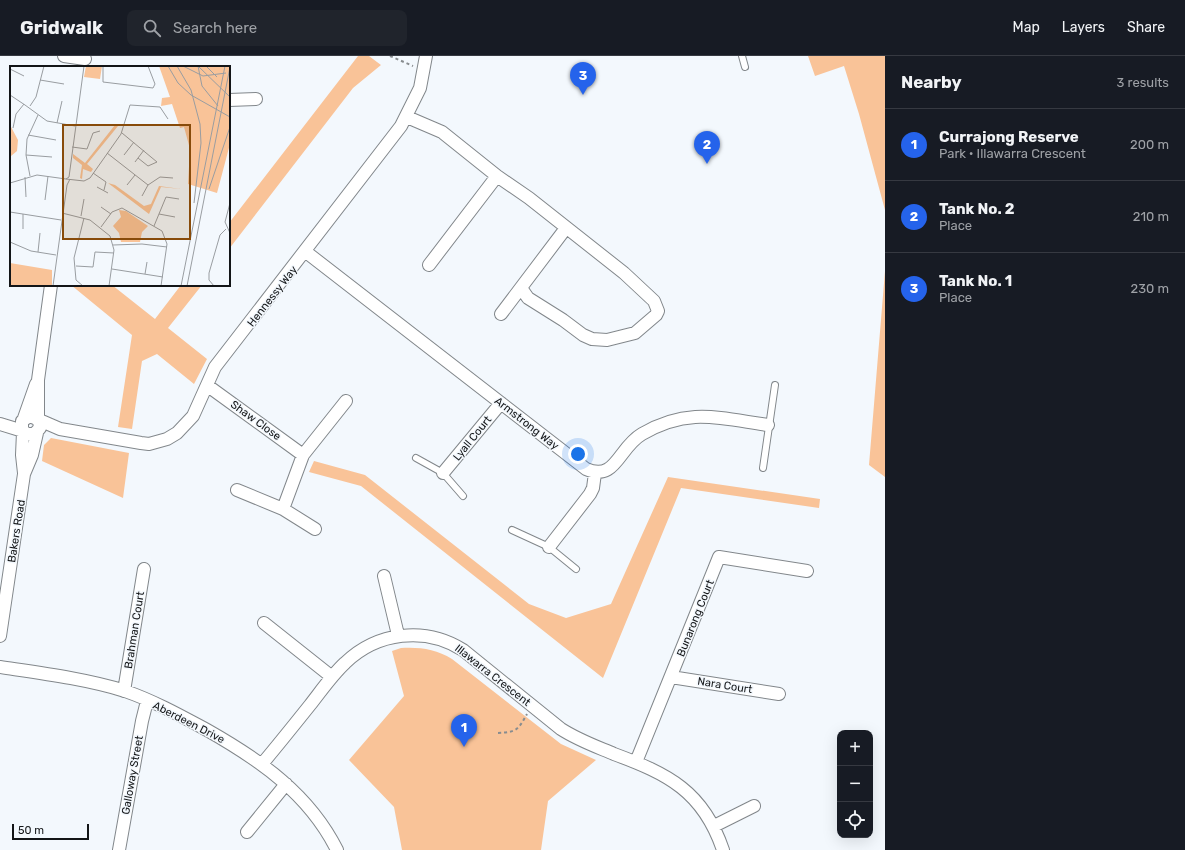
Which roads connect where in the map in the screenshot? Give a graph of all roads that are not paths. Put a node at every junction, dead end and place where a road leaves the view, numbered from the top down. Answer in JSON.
{"nodes":[{"id":1,"x":64,"y":56,"type":"edge"},
{"id":2,"x":426,"y":56,"type":"edge"},
{"id":3,"x":742,"y":56,"type":"edge"},
{"id":4,"x":85,"y":61,"type":"edge"},
{"id":5,"x":744,"y":67,"type":"dead end"},
{"id":6,"x":256,"y":99,"type":"dead end"},
{"id":7,"x":230,"y":100,"type":"edge"},
{"id":8,"x":408,"y":114,"type":"junction"},
{"id":9,"x":497,"y":176,"type":"junction"},
{"id":10,"x":566,"y":228,"type":"junction"},
{"id":11,"x":306,"y":252,"type":"junction"},
{"id":12,"x":429,"y":264,"type":"dead end"},
{"id":13,"x":51,"y":286,"type":"edge"},
{"id":14,"x":521,"y":288,"type":"junction"},
{"id":15,"x":501,"y":314,"type":"dead end"},
{"id":16,"x":38,"y":380,"type":"junction"},
{"id":17,"x":775,"y":385,"type":"dead end"},
{"id":18,"x":208,"y":386,"type":"junction"},
{"id":19,"x":346,"y":401,"type":"dead end"},
{"id":20,"x":501,"y":403,"type":"junction"},
{"id":21,"x":24,"y":418,"type":"junction"},
{"id":22,"x":0,"y":420,"type":"edge"},
{"id":23,"x":0,"y":424,"type":"edge"},
{"id":24,"x":768,"y":425,"type":"junction"},
{"id":25,"x":38,"y":426,"type":"junction"},
{"id":26,"x":23,"y":431,"type":"junction"},
{"id":27,"x":303,"y":455,"type":"junction"},
{"id":28,"x":416,"y":458,"type":"dead end"},
{"id":29,"x":763,"y":468,"type":"dead end"},
{"id":30,"x":443,"y":473,"type":"junction"},
{"id":31,"x":595,"y":473,"type":"junction"},
{"id":32,"x":24,"y":474,"type":"junction"},
{"id":33,"x":237,"y":490,"type":"dead end"},
{"id":34,"x":463,"y":496,"type":"dead end"},
{"id":35,"x":283,"y":509,"type":"junction"},
{"id":36,"x":315,"y":529,"type":"dead end"},
{"id":37,"x":512,"y":530,"type":"dead end"},
{"id":38,"x":548,"y":547,"type":"junction"},
{"id":39,"x":144,"y":569,"type":"dead end"},
{"id":40,"x":576,"y":569,"type":"dead end"},
{"id":41,"x":807,"y":571,"type":"dead end"},
{"id":42,"x":384,"y":576,"type":"dead end"},
{"id":43,"x":264,"y":623,"type":"dead end"},
{"id":44,"x":398,"y":635,"type":"junction"},
{"id":45,"x":0,"y":636,"type":"edge"},
{"id":46,"x":0,"y":667,"type":"edge"},
{"id":47,"x":332,"y":677,"type":"junction"},
{"id":48,"x":671,"y":677,"type":"junction"},
{"id":49,"x":124,"y":691,"type":"junction"},
{"id":50,"x":779,"y":694,"type":"dead end"},
{"id":51,"x":147,"y":701,"type":"junction"},
{"id":52,"x":636,"y":762,"type":"junction"},
{"id":53,"x":262,"y":764,"type":"junction"},
{"id":54,"x":286,"y":784,"type":"junction"},
{"id":55,"x":754,"y":806,"type":"dead end"},
{"id":56,"x":714,"y":826,"type":"junction"},
{"id":57,"x":247,"y":832,"type":"dead end"},
{"id":58,"x":119,"y":850,"type":"edge"},
{"id":59,"x":336,"y":850,"type":"edge"},
{"id":60,"x":723,"y":850,"type":"edge"}],
"edges":[{"from":1,"to":4,"type":"street"},
{"from":2,"to":8,"type":"street","name":"Hennessy Way"},
{"from":3,"to":5,"type":"lane"},
{"from":6,"to":7,"type":"street"},
{"from":8,"to":9,"type":"street"},
{"from":8,"to":11,"type":"street","name":"Hennessy Way"},
{"from":9,"to":10,"type":"street"},
{"from":9,"to":12,"type":"street"},
{"from":10,"to":14,"type":"street"},
{"from":10,"to":14,"type":"street"},
{"from":11,"to":18,"type":"street","name":"Hennessy Way"},
{"from":11,"to":20,"type":"street","name":"Armstrong Way"},
{"from":13,"to":16,"type":"street","name":"Bakers Road"},
{"from":14,"to":15,"type":"street"},
{"from":16,"to":21,"type":"street","name":"Bakers Road"},
{"from":16,"to":25,"type":"street","name":"Bakers Road"},
{"from":17,"to":24,"type":"lane"},
{"from":18,"to":25,"type":"street","name":"Hennessy Way"},
{"from":18,"to":27,"type":"street","name":"Shaw Close"},
{"from":19,"to":27,"type":"street"},
{"from":20,"to":30,"type":"street","name":"Lyall Court"},
{"from":20,"to":31,"type":"street","name":"Armstrong Way"},
{"from":21,"to":22,"type":"street"},
{"from":21,"to":25,"type":"street"},
{"from":21,"to":26,"type":"street","name":"Bakers Road"},
{"from":23,"to":26,"type":"street"},
{"from":24,"to":29,"type":"lane"},
{"from":24,"to":31,"type":"street"},
{"from":25,"to":26,"type":"street"},
{"from":25,"to":32,"type":"street","name":"Bakers Road"},
{"from":26,"to":32,"type":"street","name":"Bakers Road"},
{"from":27,"to":35,"type":"street"},
{"from":28,"to":30,"type":"lane"},
{"from":30,"to":34,"type":"lane"},
{"from":31,"to":38,"type":"street"},
{"from":32,"to":45,"type":"street","name":"Bakers Road"},
{"from":33,"to":35,"type":"street"},
{"from":35,"to":36,"type":"street"},
{"from":37,"to":38,"type":"lane"},
{"from":38,"to":40,"type":"lane"},
{"from":39,"to":49,"type":"street","name":"Brahman Court"},
{"from":41,"to":48,"type":"street","name":"Bunarong Court"},
{"from":42,"to":44,"type":"street"},
{"from":43,"to":47,"type":"street"},
{"from":44,"to":47,"type":"street","name":"Illawarra Crescent"},
{"from":44,"to":52,"type":"street","name":"Illawarra Crescent"},
{"from":46,"to":49,"type":"street","name":"Aberdeen Drive"},
{"from":47,"to":53,"type":"street","name":"Illawarra Crescent"},
{"from":48,"to":50,"type":"street","name":"Nara Court"},
{"from":48,"to":52,"type":"street","name":"Bunarong Court"},
{"from":49,"to":51,"type":"street","name":"Aberdeen Drive"},
{"from":51,"to":53,"type":"street","name":"Aberdeen Drive"},
{"from":51,"to":58,"type":"street","name":"Galloway Street"},
{"from":52,"to":56,"type":"street","name":"Illawarra Crescent"},
{"from":53,"to":54,"type":"street","name":"Aberdeen Drive"},
{"from":54,"to":57,"type":"street"},
{"from":54,"to":59,"type":"street","name":"Aberdeen Drive"},
{"from":55,"to":56,"type":"street"},
{"from":56,"to":60,"type":"street","name":"Illawarra Crescent"}]}
